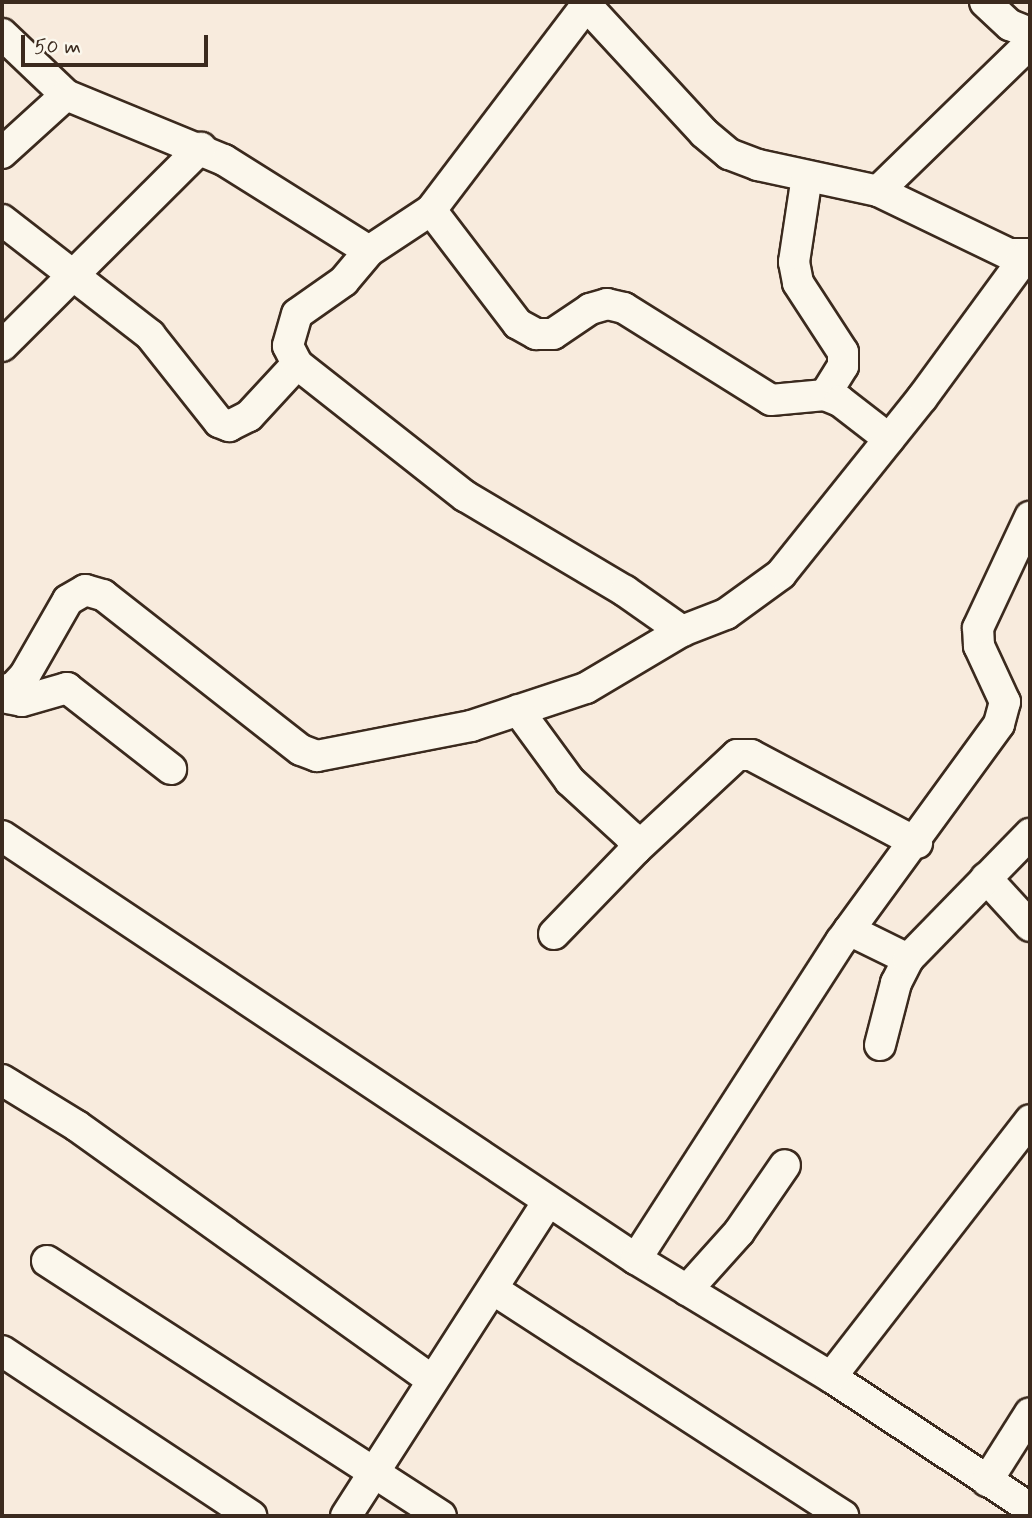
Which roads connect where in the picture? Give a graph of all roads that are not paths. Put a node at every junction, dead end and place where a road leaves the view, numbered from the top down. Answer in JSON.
{"nodes":[{"id":1,"x":985,"y":2,"type":"edge"},
{"id":2,"x":588,"y":4,"type":"edge"},
{"id":3,"x":1030,"y":33,"type":"edge"},
{"id":4,"x":2,"y":34,"type":"edge"},
{"id":5,"x":1030,"y":43,"type":"edge"},
{"id":6,"x":66,"y":95,"type":"junction"},
{"id":7,"x":201,"y":148,"type":"junction"},
{"id":8,"x":2,"y":153,"type":"edge"},
{"id":9,"x":807,"y":176,"type":"junction"},
{"id":10,"x":878,"y":191,"type":"junction"},
{"id":11,"x":431,"y":210,"type":"junction"},
{"id":12,"x":2,"y":220,"type":"edge"},
{"id":13,"x":369,"y":251,"type":"junction"},
{"id":14,"x":1028,"y":255,"type":"edge"},
{"id":15,"x":72,"y":279,"type":"junction"},
{"id":16,"x":2,"y":346,"type":"edge"},
{"id":17,"x":297,"y":364,"type":"junction"},
{"id":18,"x":825,"y":395,"type":"junction"},
{"id":19,"x":889,"y":439,"type":"junction"},
{"id":20,"x":1030,"y":517,"type":"edge"},
{"id":21,"x":682,"y":631,"type":"junction"},
{"id":22,"x":2,"y":691,"type":"edge"},
{"id":23,"x":2,"y":697,"type":"edge"},
{"id":24,"x":518,"y":710,"type":"junction"},
{"id":25,"x":171,"y":769,"type":"dead end"},
{"id":26,"x":1030,"y":835,"type":"edge"},
{"id":27,"x":2,"y":836,"type":"edge"},
{"id":28,"x":916,"y":843,"type":"junction"},
{"id":29,"x":636,"y":849,"type":"junction"},
{"id":30,"x":986,"y":878,"type":"junction"},
{"id":31,"x":1030,"y":926,"type":"edge"},
{"id":32,"x":849,"y":930,"type":"junction"},
{"id":33,"x":554,"y":934,"type":"dead end"},
{"id":34,"x":908,"y":959,"type":"junction"},
{"id":35,"x":880,"y":1045,"type":"dead end"},
{"id":36,"x":2,"y":1080,"type":"edge"},
{"id":37,"x":1030,"y":1120,"type":"edge"},
{"id":38,"x":785,"y":1165,"type":"dead end"},
{"id":39,"x":548,"y":1201,"type":"junction"},
{"id":40,"x":636,"y":1259,"type":"junction"},
{"id":41,"x":47,"y":1261,"type":"dead end"},
{"id":42,"x":494,"y":1290,"type":"junction"},
{"id":43,"x":688,"y":1290,"type":"junction"},
{"id":44,"x":2,"y":1351,"type":"edge"},
{"id":45,"x":831,"y":1377,"type":"junction"},
{"id":46,"x":432,"y":1380,"type":"junction"},
{"id":47,"x":1030,"y":1413,"type":"edge"},
{"id":48,"x":376,"y":1475,"type":"junction"},
{"id":49,"x":987,"y":1481,"type":"junction"},
{"id":50,"x":1030,"y":1508,"type":"edge"},
{"id":51,"x":251,"y":1516,"type":"edge"},
{"id":52,"x":346,"y":1516,"type":"edge"},
{"id":53,"x":441,"y":1516,"type":"edge"},
{"id":54,"x":843,"y":1516,"type":"edge"}],
"edges":[{"from":1,"to":3,"type":"street"},
{"from":2,"to":9,"type":"street"},
{"from":2,"to":11,"type":"street"},
{"from":4,"to":6,"type":"street"},
{"from":5,"to":10,"type":"street"},
{"from":6,"to":7,"type":"street"},
{"from":6,"to":8,"type":"street"},
{"from":7,"to":13,"type":"street"},
{"from":7,"to":15,"type":"street"},
{"from":9,"to":10,"type":"street"},
{"from":9,"to":18,"type":"street"},
{"from":10,"to":14,"type":"street"},
{"from":11,"to":13,"type":"street"},
{"from":11,"to":18,"type":"street"},
{"from":12,"to":15,"type":"street"},
{"from":13,"to":17,"type":"street"},
{"from":14,"to":19,"type":"street"},
{"from":15,"to":16,"type":"street"},
{"from":15,"to":17,"type":"street"},
{"from":17,"to":21,"type":"street"},
{"from":18,"to":19,"type":"street"},
{"from":19,"to":21,"type":"street"},
{"from":20,"to":28,"type":"street"},
{"from":21,"to":24,"type":"street"},
{"from":22,"to":24,"type":"street"},
{"from":23,"to":25,"type":"street"},
{"from":24,"to":29,"type":"street"},
{"from":26,"to":30,"type":"street"},
{"from":27,"to":39,"type":"street"},
{"from":28,"to":29,"type":"street"},
{"from":28,"to":32,"type":"street"},
{"from":29,"to":33,"type":"street"},
{"from":30,"to":31,"type":"street"},
{"from":30,"to":34,"type":"street"},
{"from":32,"to":34,"type":"street"},
{"from":32,"to":40,"type":"street"},
{"from":34,"to":35,"type":"street"},
{"from":36,"to":46,"type":"street"},
{"from":37,"to":45,"type":"street"},
{"from":38,"to":43,"type":"street"},
{"from":39,"to":40,"type":"street"},
{"from":39,"to":42,"type":"street"},
{"from":40,"to":43,"type":"street"},
{"from":41,"to":48,"type":"street"},
{"from":42,"to":46,"type":"street"},
{"from":42,"to":54,"type":"street"},
{"from":43,"to":45,"type":"street"},
{"from":44,"to":51,"type":"street"},
{"from":45,"to":49,"type":"street"},
{"from":46,"to":48,"type":"street"},
{"from":47,"to":49,"type":"street"},
{"from":48,"to":52,"type":"street"},
{"from":48,"to":53,"type":"street"},
{"from":49,"to":50,"type":"street"}]}
